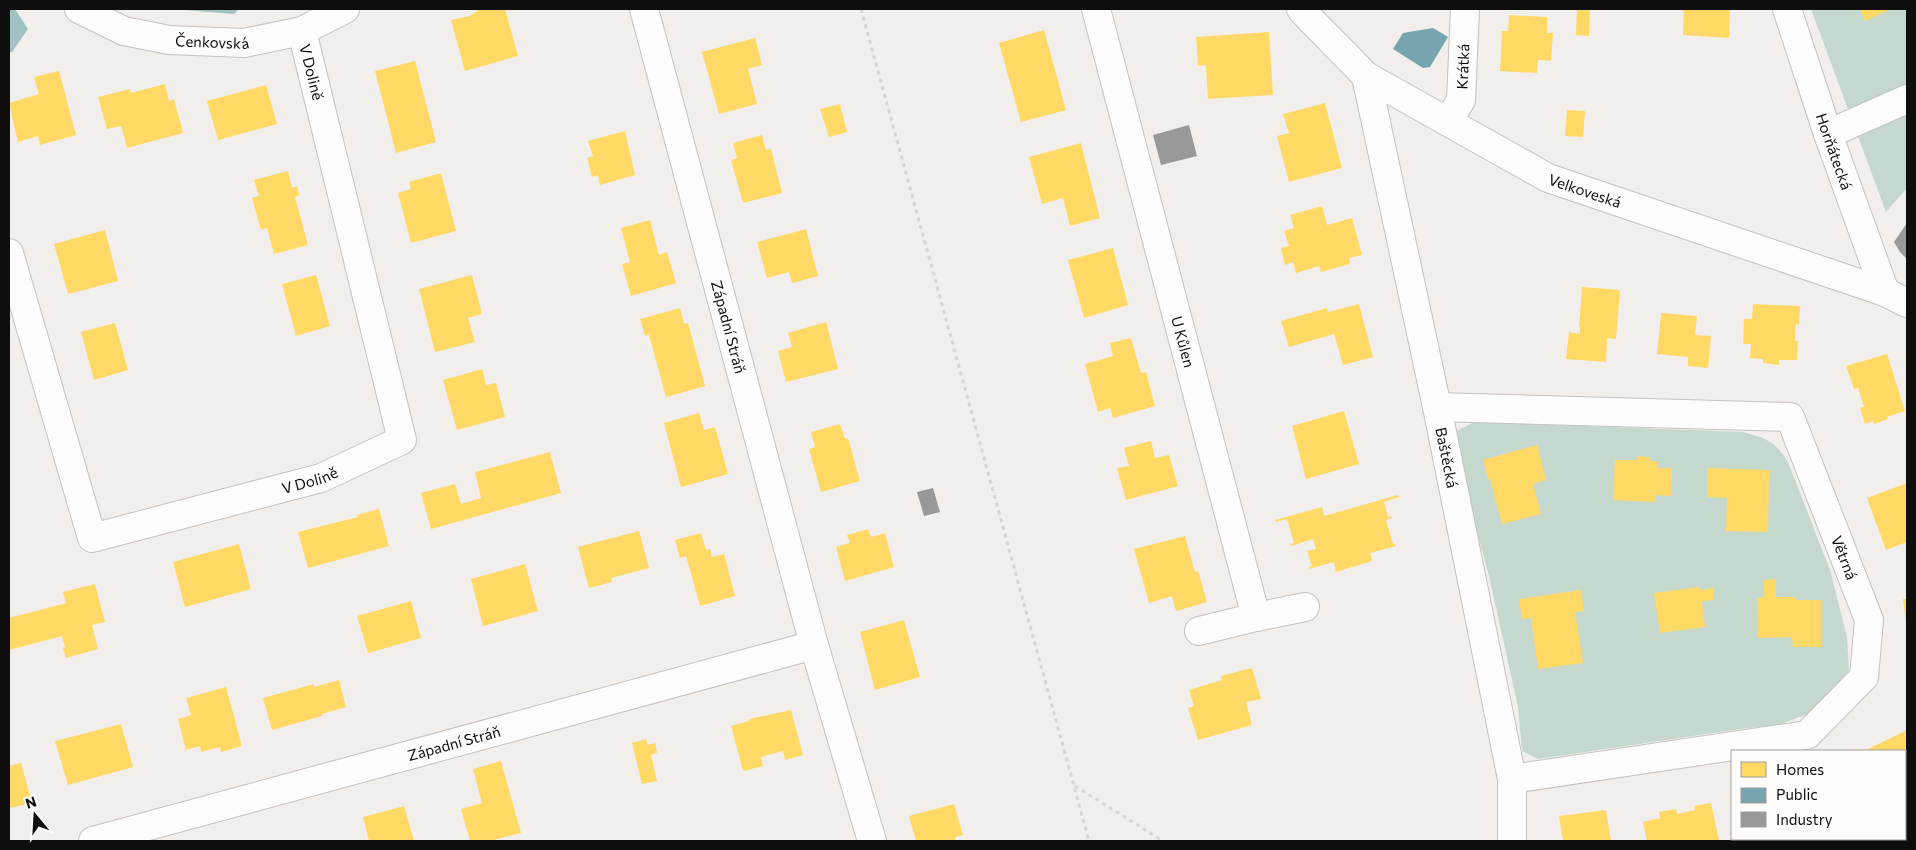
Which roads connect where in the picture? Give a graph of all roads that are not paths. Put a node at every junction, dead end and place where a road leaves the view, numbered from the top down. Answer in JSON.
{"nodes":[{"id":1,"x":79,"y":9,"type":"edge"},
{"id":2,"x":345,"y":9,"type":"edge"},
{"id":3,"x":644,"y":9,"type":"edge"},
{"id":4,"x":1096,"y":9,"type":"edge"},
{"id":5,"x":1301,"y":9,"type":"edge"},
{"id":6,"x":1465,"y":9,"type":"edge"},
{"id":7,"x":1788,"y":9,"type":"edge"},
{"id":8,"x":302,"y":31,"type":"junction"},
{"id":9,"x":1366,"y":76,"type":"junction"},
{"id":10,"x":1907,"y":99,"type":"edge"},
{"id":11,"x":1448,"y":122,"type":"junction"},
{"id":12,"x":1828,"y":134,"type":"junction"},
{"id":13,"x":9,"y":253,"type":"edge"},
{"id":14,"x":1896,"y":297,"type":"edge"},
{"id":15,"x":1437,"y":407,"type":"junction"},
{"id":16,"x":1305,"y":607,"type":"dead end"},
{"id":17,"x":1256,"y":617,"type":"junction"},
{"id":18,"x":1199,"y":631,"type":"dead end"},
{"id":19,"x":814,"y":645,"type":"junction"},
{"id":20,"x":1512,"y":779,"type":"junction"},
{"id":21,"x":93,"y":841,"type":"edge"},
{"id":22,"x":872,"y":841,"type":"edge"},
{"id":23,"x":1512,"y":841,"type":"edge"}],
"edges":[{"from":1,"to":8,"type":"street","name":"Čenkovská"},
{"from":2,"to":8,"type":"street","name":"Čenkovská"},
{"from":3,"to":19,"type":"street","name":"Západní Stráň"},
{"from":4,"to":17,"type":"street","name":"U Kůlen"},
{"from":5,"to":9,"type":"street","name":"Velkoveská"},
{"from":6,"to":11,"type":"street","name":"Krátká"},
{"from":7,"to":12,"type":"street","name":"Horňátecká"},
{"from":8,"to":13,"type":"street","name":"V Dolině"},
{"from":9,"to":11,"type":"street","name":"Velkoveská"},
{"from":9,"to":15,"type":"street","name":"Baštěcká"},
{"from":10,"to":12,"type":"street"},
{"from":11,"to":14,"type":"street","name":"Velkoveská"},
{"from":12,"to":14,"type":"street","name":"Horňátecká"},
{"from":15,"to":20,"type":"street","name":"Baštěcká"},
{"from":15,"to":20,"type":"street","name":"Větrná"},
{"from":16,"to":17,"type":"street"},
{"from":17,"to":18,"type":"street"},
{"from":19,"to":21,"type":"street","name":"Západní Stráň"},
{"from":19,"to":22,"type":"street","name":"Západní Stráň"},
{"from":20,"to":23,"type":"street","name":"Baštěcká"}]}
